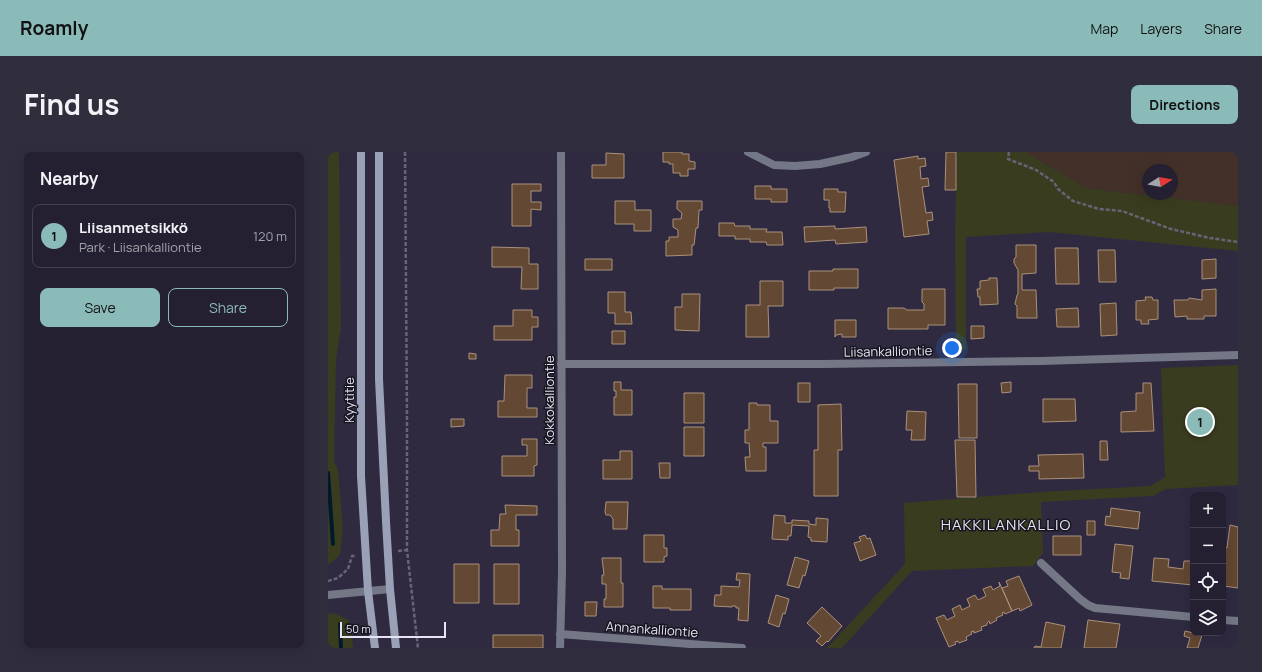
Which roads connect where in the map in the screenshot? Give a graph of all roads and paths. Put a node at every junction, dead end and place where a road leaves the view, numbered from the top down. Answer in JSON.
{"nodes":[{"id":1,"x":361,"y":152,"type":"edge"},
{"id":2,"x":380,"y":152,"type":"edge"},
{"id":3,"x":404,"y":152,"type":"edge"},
{"id":4,"x":561,"y":152,"type":"edge"},
{"id":5,"x":748,"y":152,"type":"edge"},
{"id":6,"x":866,"y":152,"type":"edge"},
{"id":7,"x":1009,"y":152,"type":"edge"},
{"id":8,"x":1238,"y":242,"type":"edge"},
{"id":9,"x":1238,"y":355,"type":"edge"},
{"id":10,"x":561,"y":364,"type":"junction"},
{"id":11,"x":352,"y":556,"type":"dead end"},
{"id":12,"x":1040,"y":563,"type":"dead end"},
{"id":13,"x":328,"y":581,"type":"edge"},
{"id":14,"x":390,"y":588,"type":"junction"},
{"id":15,"x":368,"y":591,"type":"junction"},
{"id":16,"x":328,"y":595,"type":"edge"},
{"id":17,"x":1190,"y":617,"type":"edge"},
{"id":18,"x":1226,"y":620,"type":"edge"},
{"id":19,"x":1238,"y":621,"type":"edge"},
{"id":20,"x":560,"y":634,"type":"junction"},
{"id":21,"x":375,"y":648,"type":"edge"},
{"id":22,"x":396,"y":648,"type":"edge"},
{"id":23,"x":418,"y":648,"type":"edge"},
{"id":24,"x":560,"y":648,"type":"edge"},
{"id":25,"x":742,"y":648,"type":"edge"}],
"edges":[{"from":1,"to":15,"type":"main road","name":"Kyytitie"},
{"from":2,"to":14,"type":"main road"},
{"from":3,"to":23,"type":"path"},
{"from":4,"to":10,"type":"street","name":"Kokkokalliontie"},
{"from":5,"to":6,"type":"street"},
{"from":7,"to":8,"type":"path"},
{"from":9,"to":10,"type":"street","name":"Liisankalliontie"},
{"from":10,"to":20,"type":"street","name":"Kokkokalliontie"},
{"from":11,"to":13,"type":"path"},
{"from":12,"to":17,"type":"street"},
{"from":14,"to":15,"type":"street"},
{"from":14,"to":22,"type":"main road"},
{"from":15,"to":16,"type":"street"},
{"from":15,"to":21,"type":"main road","name":"Kyytitie"},
{"from":18,"to":19,"type":"street"},
{"from":20,"to":24,"type":"street","name":"Kokkokalliontie"},
{"from":20,"to":25,"type":"street","name":"Annankalliontie"}]}
